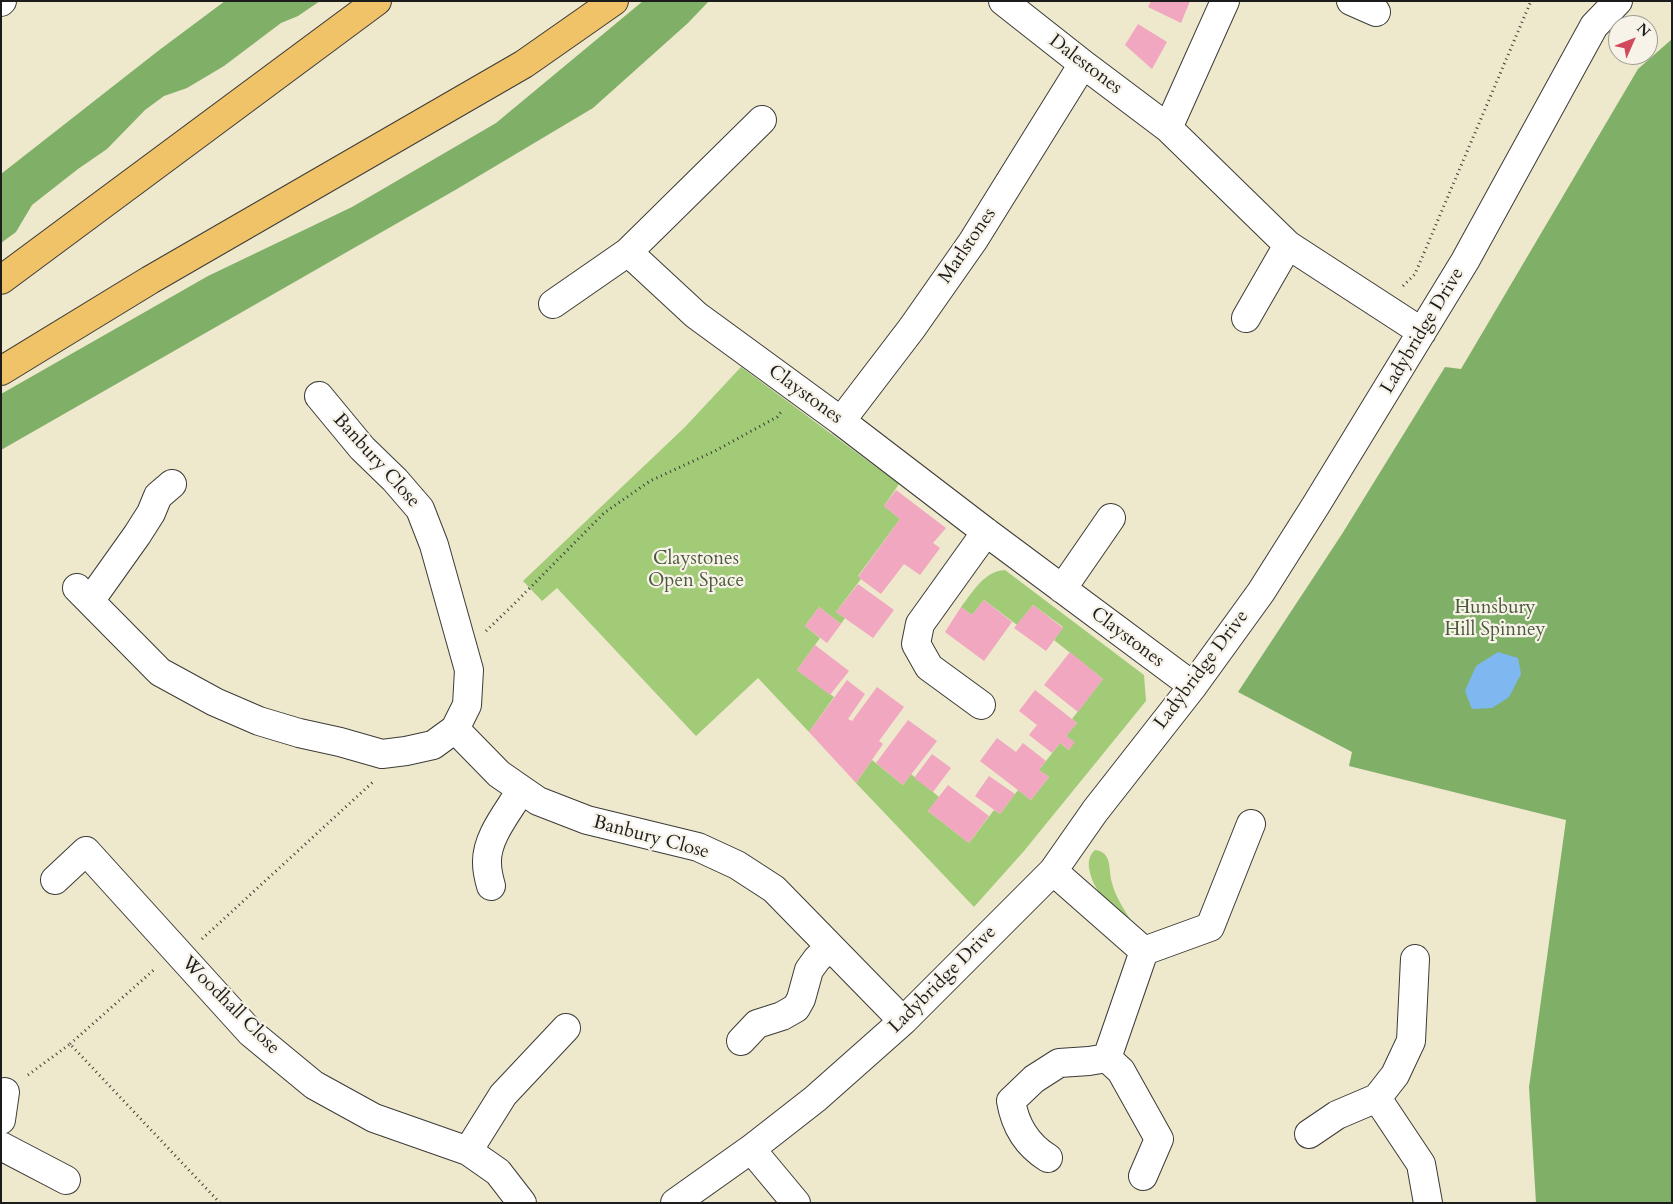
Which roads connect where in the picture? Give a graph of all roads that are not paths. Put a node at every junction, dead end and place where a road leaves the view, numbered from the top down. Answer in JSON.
{"nodes":[{"id":1,"x":376,"y":1,"type":"edge"},
{"id":2,"x":614,"y":1,"type":"edge"},
{"id":3,"x":1003,"y":1,"type":"edge"},
{"id":4,"x":1224,"y":1,"type":"edge"},
{"id":5,"x":1351,"y":1,"type":"edge"},
{"id":6,"x":1618,"y":1,"type":"edge"},
{"id":7,"x":1376,"y":12,"type":"dead end"},
{"id":8,"x":1592,"y":14,"type":"edge"},
{"id":9,"x":1083,"y":64,"type":"junction"},
{"id":10,"x":762,"y":120,"type":"dead end"},
{"id":11,"x":1168,"y":128,"type":"junction"},
{"id":12,"x":1288,"y":245,"type":"junction"},
{"id":13,"x":628,"y":252,"type":"junction"},
{"id":14,"x":1,"y":280,"type":"edge"},
{"id":15,"x":553,"y":304,"type":"dead end"},
{"id":16,"x":1246,"y":318,"type":"dead end"},
{"id":17,"x":1422,"y":332,"type":"junction"},
{"id":18,"x":1,"y":371,"type":"edge"},
{"id":19,"x":319,"y":396,"type":"dead end"},
{"id":20,"x":841,"y":421,"type":"junction"},
{"id":21,"x":172,"y":484,"type":"dead end"},
{"id":22,"x":1111,"y":518,"type":"dead end"},
{"id":23,"x":986,"y":532,"type":"junction"},
{"id":24,"x":1062,"y":589,"type":"junction"},
{"id":25,"x":1192,"y":686,"type":"junction"},
{"id":26,"x":981,"y":705,"type":"dead end"},
{"id":27,"x":455,"y":730,"type":"junction"},
{"id":28,"x":521,"y":790,"type":"junction"},
{"id":29,"x":1250,"y":824,"type":"dead end"},
{"id":30,"x":1053,"y":871,"type":"junction"},
{"id":31,"x":55,"y":880,"type":"dead end"},
{"id":32,"x":491,"y":886,"type":"dead end"},
{"id":33,"x":830,"y":946,"type":"junction"},
{"id":34,"x":1144,"y":952,"type":"junction"},
{"id":35,"x":1415,"y":959,"type":"dead end"},
{"id":36,"x":903,"y":1021,"type":"junction"},
{"id":37,"x":566,"y":1028,"type":"dead end"},
{"id":38,"x":741,"y":1041,"type":"dead end"},
{"id":39,"x":1107,"y":1058,"type":"junction"},
{"id":40,"x":5,"y":1092,"type":"road end"},
{"id":41,"x":1377,"y":1098,"type":"junction"},
{"id":42,"x":1,"y":1120,"type":"edge"},
{"id":43,"x":1310,"y":1134,"type":"dead end"},
{"id":44,"x":1,"y":1146,"type":"edge"},
{"id":45,"x":751,"y":1149,"type":"junction"},
{"id":46,"x":468,"y":1151,"type":"junction"},
{"id":47,"x":1048,"y":1158,"type":"dead end"},
{"id":48,"x":1143,"y":1176,"type":"dead end"},
{"id":49,"x":66,"y":1180,"type":"dead end"},
{"id":50,"x":522,"y":1203,"type":"edge"},
{"id":51,"x":675,"y":1203,"type":"edge"},
{"id":52,"x":796,"y":1203,"type":"edge"},
{"id":53,"x":1428,"y":1203,"type":"edge"}],
"edges":[{"from":1,"to":14,"type":"highway"},
{"from":2,"to":18,"type":"highway"},
{"from":3,"to":9,"type":"street","name":"Dalestones"},
{"from":4,"to":11,"type":"street"},
{"from":5,"to":7,"type":"street"},
{"from":6,"to":8,"type":"street","name":"Ladybridge Drive"},
{"from":8,"to":17,"type":"street","name":"Ladybridge Drive"},
{"from":9,"to":11,"type":"street","name":"Dalestones"},
{"from":9,"to":20,"type":"street","name":"Marlstones"},
{"from":10,"to":13,"type":"street"},
{"from":11,"to":12,"type":"street","name":"Dalestones"},
{"from":12,"to":16,"type":"street"},
{"from":12,"to":17,"type":"street","name":"Dalestones"},
{"from":13,"to":15,"type":"street"},
{"from":13,"to":20,"type":"street","name":"Claystones"},
{"from":17,"to":25,"type":"street","name":"Ladybridge Drive"},
{"from":19,"to":27,"type":"street","name":"Banbury Close"},
{"from":20,"to":23,"type":"street","name":"Claystones"},
{"from":21,"to":27,"type":"street"},
{"from":22,"to":24,"type":"street"},
{"from":23,"to":24,"type":"street","name":"Claystones"},
{"from":23,"to":26,"type":"street"},
{"from":24,"to":25,"type":"street","name":"Claystones"},
{"from":25,"to":30,"type":"street","name":"Ladybridge Drive"},
{"from":27,"to":28,"type":"street","name":"Banbury Close"},
{"from":28,"to":32,"type":"street"},
{"from":28,"to":33,"type":"street","name":"Banbury Close"},
{"from":29,"to":34,"type":"street"},
{"from":30,"to":34,"type":"street"},
{"from":30,"to":36,"type":"street","name":"Ladybridge Drive"},
{"from":31,"to":46,"type":"street","name":"Woodhall Close"},
{"from":33,"to":36,"type":"street","name":"Banbury Close"},
{"from":33,"to":38,"type":"street"},
{"from":34,"to":39,"type":"street"},
{"from":35,"to":41,"type":"street"},
{"from":36,"to":45,"type":"street","name":"Ladybridge Drive"},
{"from":37,"to":46,"type":"street"},
{"from":39,"to":47,"type":"street"},
{"from":39,"to":48,"type":"street"},
{"from":40,"to":42,"type":"street"},
{"from":41,"to":43,"type":"street"},
{"from":41,"to":53,"type":"street"},
{"from":44,"to":49,"type":"street"},
{"from":45,"to":51,"type":"street","name":"Ladybridge Drive"},
{"from":45,"to":52,"type":"street"},
{"from":46,"to":50,"type":"street","name":"Woodhall Close"}]}
